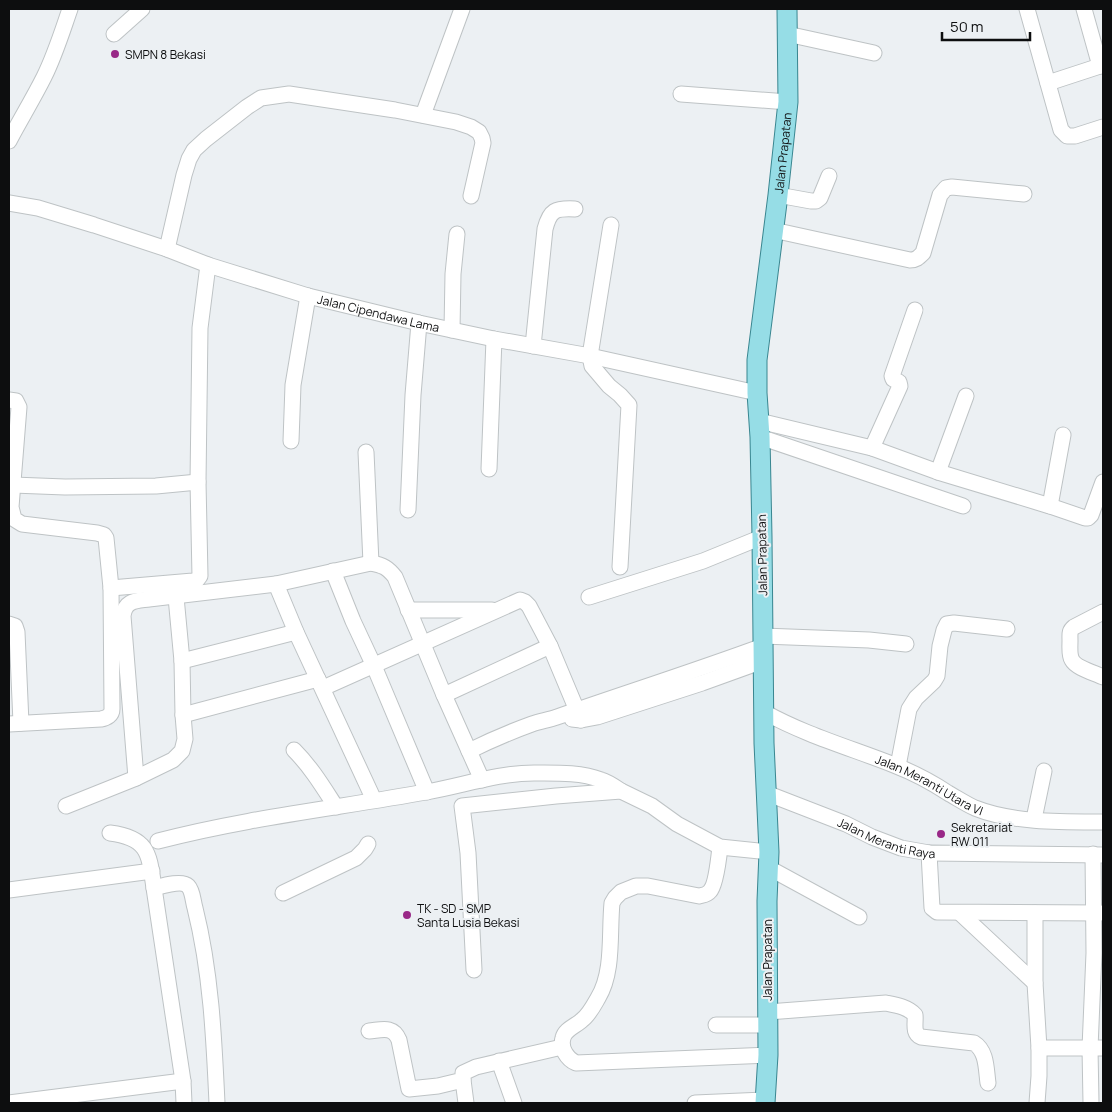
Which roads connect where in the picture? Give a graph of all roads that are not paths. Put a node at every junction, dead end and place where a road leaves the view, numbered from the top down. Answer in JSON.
{"nodes":[{"id":1,"x":70,"y":9,"type":"edge"},
{"id":2,"x":142,"y":9,"type":"edge"},
{"id":3,"x":462,"y":9,"type":"edge"},
{"id":4,"x":787,"y":9,"type":"edge"},
{"id":5,"x":1027,"y":9,"type":"edge"},
{"id":6,"x":1084,"y":9,"type":"edge"},
{"id":7,"x":114,"y":34,"type":"dead end"},
{"id":8,"x":787,"y":34,"type":"junction"},
{"id":9,"x":874,"y":53,"type":"dead end"},
{"id":10,"x":1102,"y":66,"type":"edge"},
{"id":11,"x":1048,"y":83,"type":"junction"},
{"id":12,"x":681,"y":94,"type":"dead end"},
{"id":13,"x":788,"y":102,"type":"junction"},
{"id":14,"x":423,"y":115,"type":"junction"},
{"id":15,"x":1103,"y":127,"type":"edge"},
{"id":16,"x":9,"y":141,"type":"edge"},
{"id":17,"x":829,"y":176,"type":"dead end"},
{"id":18,"x":1024,"y":194,"type":"dead end"},
{"id":19,"x":778,"y":195,"type":"junction"},
{"id":20,"x":471,"y":196,"type":"dead end"},
{"id":21,"x":9,"y":203,"type":"edge"},
{"id":22,"x":574,"y":209,"type":"dead end"},
{"id":23,"x":611,"y":225,"type":"dead end"},
{"id":24,"x":773,"y":230,"type":"junction"},
{"id":25,"x":457,"y":234,"type":"dead end"},
{"id":26,"x":167,"y":249,"type":"junction"},
{"id":27,"x":208,"y":265,"type":"junction"},
{"id":28,"x":308,"y":296,"type":"junction"},
{"id":29,"x":915,"y":310,"type":"dead end"},
{"id":30,"x":419,"y":323,"type":"junction"},
{"id":31,"x":452,"y":330,"type":"junction"},
{"id":32,"x":494,"y":339,"type":"junction"},
{"id":33,"x":533,"y":346,"type":"junction"},
{"id":34,"x":590,"y":356,"type":"junction"},
{"id":35,"x":757,"y":393,"type":"junction"},
{"id":36,"x":966,"y":396,"type":"dead end"},
{"id":37,"x":9,"y":400,"type":"edge"},
{"id":38,"x":760,"y":429,"type":"junction"},
{"id":39,"x":1063,"y":435,"type":"dead end"},
{"id":40,"x":291,"y":441,"type":"dead end"},
{"id":41,"x":872,"y":448,"type":"junction"},
{"id":42,"x":366,"y":452,"type":"dead end"},
{"id":43,"x":489,"y":468,"type":"dead end"},
{"id":44,"x":938,"y":472,"type":"junction"},
{"id":45,"x":198,"y":482,"type":"junction"},
{"id":46,"x":1103,"y":482,"type":"edge"},
{"id":47,"x":13,"y":485,"type":"junction"},
{"id":48,"x":963,"y":506,"type":"dead end"},
{"id":49,"x":1050,"y":506,"type":"junction"},
{"id":50,"x":408,"y":510,"type":"dead end"},
{"id":51,"x":762,"y":537,"type":"junction"},
{"id":52,"x":371,"y":564,"type":"junction"},
{"id":53,"x":620,"y":567,"type":"dead end"},
{"id":54,"x":333,"y":571,"type":"junction"},
{"id":55,"x":276,"y":584,"type":"junction"},
{"id":56,"x":111,"y":588,"type":"junction"},
{"id":57,"x":176,"y":597,"type":"junction"},
{"id":58,"x":589,"y":597,"type":"dead end"},
{"id":59,"x":408,"y":610,"type":"junction"},
{"id":60,"x":497,"y":610,"type":"junction"},
{"id":61,"x":1103,"y":612,"type":"edge"},
{"id":62,"x":9,"y":624,"type":"edge"},
{"id":63,"x":1007,"y":628,"type":"dead end"},
{"id":64,"x":296,"y":632,"type":"junction"},
{"id":65,"x":422,"y":644,"type":"junction"},
{"id":66,"x":906,"y":644,"type":"dead end"},
{"id":67,"x":550,"y":646,"type":"junction"},
{"id":68,"x":763,"y":647,"type":"junction"},
{"id":69,"x":182,"y":661,"type":"junction"},
{"id":70,"x":374,"y":666,"type":"junction"},
{"id":71,"x":1103,"y":676,"type":"edge"},
{"id":72,"x":320,"y":684,"type":"junction"},
{"id":73,"x":444,"y":695,"type":"junction"},
{"id":74,"x":764,"y":712,"type":"junction"},
{"id":75,"x":183,"y":715,"type":"junction"},
{"id":76,"x":579,"y":715,"type":"junction"},
{"id":77,"x":15,"y":724,"type":"edge"},
{"id":78,"x":294,"y":750,"type":"dead end"},
{"id":79,"x":469,"y":751,"type":"junction"},
{"id":80,"x":898,"y":766,"type":"junction"},
{"id":81,"x":1044,"y":771,"type":"dead end"},
{"id":82,"x":136,"y":778,"type":"junction"},
{"id":83,"x":482,"y":780,"type":"junction"},
{"id":84,"x":621,"y":791,"type":"junction"},
{"id":85,"x":427,"y":792,"type":"junction"},
{"id":86,"x":766,"y":794,"type":"junction"},
{"id":87,"x":374,"y":800,"type":"junction"},
{"id":88,"x":66,"y":806,"type":"dead end"},
{"id":89,"x":336,"y":807,"type":"junction"},
{"id":90,"x":1034,"y":819,"type":"junction"},
{"id":91,"x":1103,"y":822,"type":"edge"},
{"id":92,"x":110,"y":833,"type":"dead end"},
{"id":93,"x":158,"y":841,"type":"dead end"},
{"id":94,"x":368,"y":844,"type":"dead end"},
{"id":95,"x":720,"y":847,"type":"junction"},
{"id":96,"x":930,"y":853,"type":"junction"},
{"id":97,"x":1098,"y":854,"type":"edge"},
{"id":98,"x":768,"y":860,"type":"junction"},
{"id":99,"x":152,"y":871,"type":"junction"},
{"id":100,"x":154,"y":888,"type":"junction"},
{"id":101,"x":9,"y":890,"type":"edge"},
{"id":102,"x":283,"y":893,"type":"dead end"},
{"id":103,"x":960,"y":913,"type":"junction"},
{"id":104,"x":1035,"y":913,"type":"junction"},
{"id":105,"x":1098,"y":913,"type":"edge"},
{"id":106,"x":859,"y":917,"type":"dead end"},
{"id":107,"x":474,"y":970,"type":"dead end"},
{"id":108,"x":1035,"y":983,"type":"junction"},
{"id":109,"x":768,"y":1018,"type":"junction"},
{"id":110,"x":716,"y":1025,"type":"dead end"},
{"id":111,"x":368,"y":1032,"type":"dead end"},
{"id":112,"x":562,"y":1047,"type":"junction"},
{"id":113,"x":1039,"y":1048,"type":"junction"},
{"id":114,"x":1097,"y":1048,"type":"edge"},
{"id":115,"x":768,"y":1055,"type":"junction"},
{"id":116,"x":499,"y":1061,"type":"junction"},
{"id":117,"x":463,"y":1080,"type":"junction"},
{"id":118,"x":183,"y":1081,"type":"junction"},
{"id":119,"x":988,"y":1083,"type":"dead end"},
{"id":120,"x":411,"y":1096,"type":"edge"},
{"id":121,"x":765,"y":1102,"type":"edge"},
{"id":122,"x":9,"y":1103,"type":"edge"},
{"id":123,"x":184,"y":1103,"type":"edge"},
{"id":124,"x":217,"y":1103,"type":"edge"},
{"id":125,"x":466,"y":1103,"type":"edge"},
{"id":126,"x":514,"y":1103,"type":"edge"},
{"id":127,"x":695,"y":1103,"type":"edge"},
{"id":128,"x":1037,"y":1103,"type":"edge"},
{"id":129,"x":1091,"y":1103,"type":"edge"}],
"edges":[{"from":1,"to":16,"type":"street"},
{"from":2,"to":7,"type":"street"},
{"from":3,"to":14,"type":"street"},
{"from":4,"to":8,"type":"main road","name":"Jalan Prapatan"},
{"from":5,"to":11,"type":"street"},
{"from":6,"to":10,"type":"street"},
{"from":8,"to":9,"type":"street"},
{"from":8,"to":13,"type":"main road","name":"Jalan Prapatan"},
{"from":10,"to":11,"type":"street"},
{"from":11,"to":15,"type":"street"},
{"from":12,"to":13,"type":"street"},
{"from":13,"to":19,"type":"main road","name":"Jalan Prapatan"},
{"from":14,"to":20,"type":"street"},
{"from":14,"to":26,"type":"street"},
{"from":17,"to":19,"type":"street"},
{"from":18,"to":24,"type":"street"},
{"from":19,"to":24,"type":"main road","name":"Jalan Prapatan"},
{"from":21,"to":26,"type":"street","name":"Jalan Cipendawa Lama"},
{"from":22,"to":33,"type":"street"},
{"from":23,"to":34,"type":"street"},
{"from":24,"to":35,"type":"main road","name":"Jalan Prapatan"},
{"from":25,"to":31,"type":"street"},
{"from":26,"to":27,"type":"street","name":"Jalan Cipendawa Lama"},
{"from":27,"to":28,"type":"street","name":"Jalan Cipendawa Lama"},
{"from":27,"to":45,"type":"street"},
{"from":28,"to":30,"type":"street","name":"Jalan Cipendawa Lama"},
{"from":28,"to":40,"type":"street"},
{"from":29,"to":41,"type":"street"},
{"from":30,"to":31,"type":"street","name":"Jalan Cipendawa Lama"},
{"from":30,"to":50,"type":"street"},
{"from":31,"to":32,"type":"street","name":"Jalan Cipendawa Lama"},
{"from":32,"to":33,"type":"street","name":"Jalan Cipendawa Lama"},
{"from":32,"to":43,"type":"street"},
{"from":33,"to":34,"type":"street","name":"Jalan Cipendawa Lama"},
{"from":34,"to":35,"type":"street","name":"Jalan Cipendawa Lama"},
{"from":34,"to":53,"type":"street"},
{"from":35,"to":38,"type":"main road","name":"Jalan Prapatan"},
{"from":36,"to":44,"type":"street"},
{"from":37,"to":47,"type":"street"},
{"from":38,"to":41,"type":"street"},
{"from":38,"to":48,"type":"street"},
{"from":38,"to":51,"type":"main road","name":"Jalan Prapatan"},
{"from":39,"to":49,"type":"street"},
{"from":41,"to":44,"type":"street"},
{"from":42,"to":52,"type":"street"},
{"from":44,"to":49,"type":"street"},
{"from":45,"to":47,"type":"street"},
{"from":45,"to":56,"type":"street"},
{"from":46,"to":49,"type":"street"},
{"from":47,"to":56,"type":"street"},
{"from":51,"to":58,"type":"street"},
{"from":51,"to":68,"type":"main road","name":"Jalan Prapatan"},
{"from":52,"to":54,"type":"street"},
{"from":52,"to":59,"type":"street"},
{"from":54,"to":55,"type":"street"},
{"from":54,"to":70,"type":"street"},
{"from":55,"to":57,"type":"street"},
{"from":55,"to":64,"type":"street"},
{"from":56,"to":77,"type":"street"},
{"from":57,"to":69,"type":"street"},
{"from":57,"to":82,"type":"street"},
{"from":59,"to":60,"type":"street"},
{"from":59,"to":65,"type":"street"},
{"from":60,"to":65,"type":"street"},
{"from":60,"to":67,"type":"street"},
{"from":61,"to":71,"type":"street"},
{"from":62,"to":77,"type":"street"},
{"from":63,"to":80,"type":"street"},
{"from":64,"to":69,"type":"street"},
{"from":64,"to":72,"type":"street"},
{"from":65,"to":70,"type":"street"},
{"from":65,"to":73,"type":"street"},
{"from":66,"to":68,"type":"street"},
{"from":67,"to":73,"type":"street"},
{"from":67,"to":76,"type":"street"},
{"from":68,"to":74,"type":"main road","name":"Jalan Prapatan"},
{"from":68,"to":76,"type":"street"},
{"from":69,"to":75,"type":"street"},
{"from":70,"to":72,"type":"street"},
{"from":70,"to":85,"type":"street"},
{"from":72,"to":75,"type":"street"},
{"from":72,"to":87,"type":"street"},
{"from":73,"to":79,"type":"street"},
{"from":74,"to":80,"type":"street","name":"Jalan Meranti Utara VI"},
{"from":74,"to":86,"type":"main road","name":"Jalan Prapatan"},
{"from":75,"to":82,"type":"street"},
{"from":76,"to":79,"type":"street"},
{"from":78,"to":89,"type":"street"},
{"from":79,"to":83,"type":"street"},
{"from":80,"to":90,"type":"street","name":"Jalan Meranti Utara VI"},
{"from":81,"to":90,"type":"street"},
{"from":82,"to":88,"type":"street"},
{"from":83,"to":84,"type":"street"},
{"from":83,"to":85,"type":"street"},
{"from":84,"to":95,"type":"street"},
{"from":84,"to":107,"type":"street"},
{"from":85,"to":87,"type":"street"},
{"from":86,"to":96,"type":"street","name":"Jalan Meranti Raya"},
{"from":86,"to":98,"type":"main road","name":"Jalan Prapatan"},
{"from":87,"to":89,"type":"street"},
{"from":89,"to":93,"type":"street"},
{"from":90,"to":91,"type":"street","name":"Jalan Meranti Utara VI"},
{"from":92,"to":99,"type":"street"},
{"from":94,"to":102,"type":"street"},
{"from":95,"to":98,"type":"street"},
{"from":95,"to":112,"type":"street"},
{"from":96,"to":97,"type":"street","name":"Jalan Meranti Raya"},
{"from":96,"to":103,"type":"street"},
{"from":97,"to":105,"type":"street"},
{"from":98,"to":106,"type":"street"},
{"from":98,"to":109,"type":"main road","name":"Jalan Prapatan"},
{"from":99,"to":100,"type":"street"},
{"from":99,"to":101,"type":"street"},
{"from":100,"to":118,"type":"street"},
{"from":100,"to":124,"type":"street"},
{"from":103,"to":104,"type":"street"},
{"from":103,"to":108,"type":"street"},
{"from":104,"to":105,"type":"street"},
{"from":104,"to":108,"type":"street"},
{"from":105,"to":114,"type":"street"},
{"from":108,"to":113,"type":"street"},
{"from":109,"to":110,"type":"street"},
{"from":109,"to":115,"type":"main road","name":"Jalan Prapatan"},
{"from":109,"to":119,"type":"street"},
{"from":111,"to":120,"type":"street"},
{"from":112,"to":115,"type":"street"},
{"from":112,"to":116,"type":"street"},
{"from":113,"to":114,"type":"street"},
{"from":113,"to":128,"type":"street"},
{"from":114,"to":129,"type":"street"},
{"from":115,"to":121,"type":"main road","name":"Jalan Prapatan"},
{"from":116,"to":117,"type":"street"},
{"from":116,"to":126,"type":"street"},
{"from":117,"to":120,"type":"street"},
{"from":117,"to":125,"type":"street"},
{"from":118,"to":122,"type":"street"},
{"from":118,"to":123,"type":"street"},
{"from":121,"to":127,"type":"street"}]}
